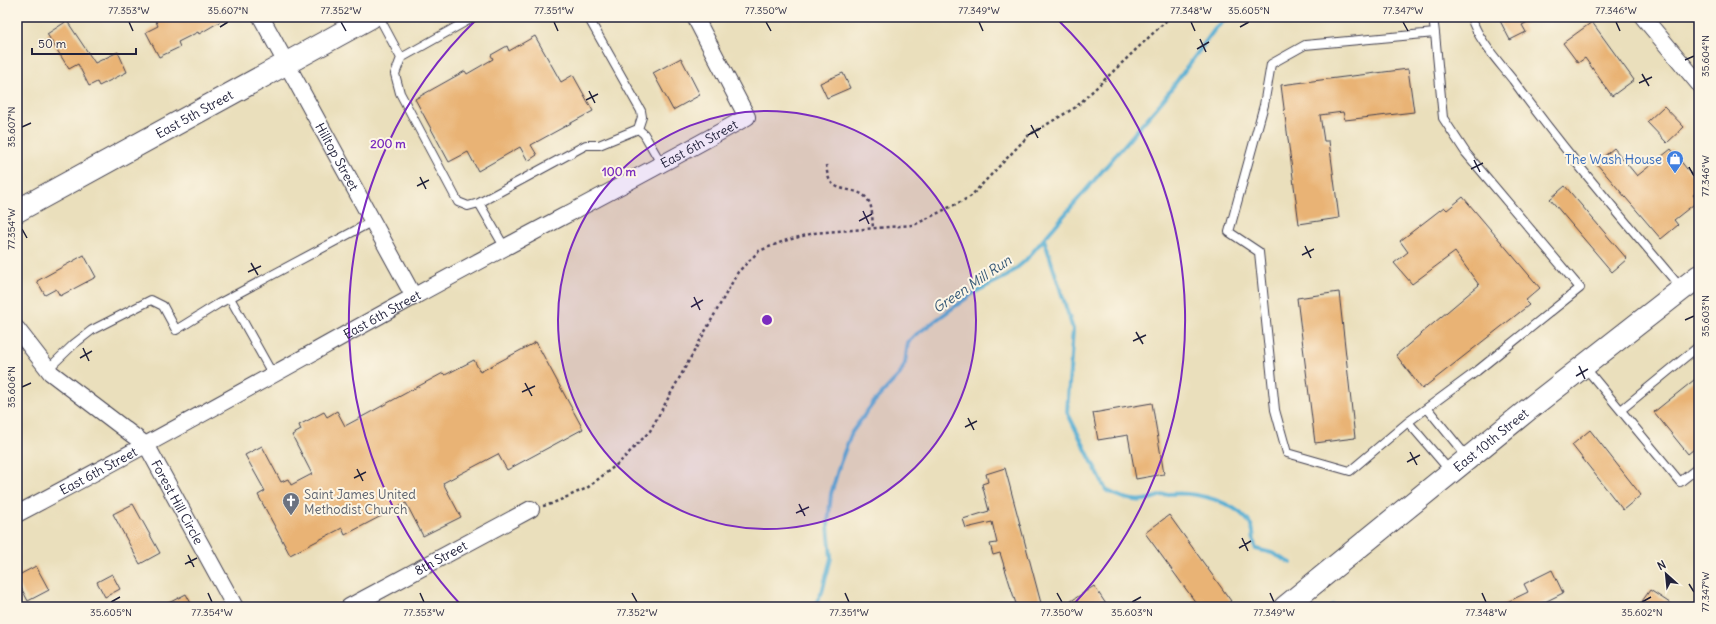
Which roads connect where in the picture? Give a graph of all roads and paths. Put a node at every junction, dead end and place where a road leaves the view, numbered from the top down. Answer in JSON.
{"nodes":[{"id":1,"x":261,"y":17,"type":"edge"},
{"id":2,"x":371,"y":17,"type":"edge"},
{"id":3,"x":379,"y":17,"type":"edge"},
{"id":4,"x":474,"y":17,"type":"edge"},
{"id":5,"x":588,"y":17,"type":"edge"},
{"id":6,"x":695,"y":17,"type":"edge"},
{"id":7,"x":1170,"y":17,"type":"edge"},
{"id":8,"x":1433,"y":17,"type":"edge"},
{"id":9,"x":1471,"y":17,"type":"edge"},
{"id":10,"x":1643,"y":17,"type":"edge"},
{"id":11,"x":1435,"y":33,"type":"junction"},
{"id":12,"x":401,"y":58,"type":"junction"},
{"id":13,"x":287,"y":64,"type":"junction"},
{"id":14,"x":1699,"y":84,"type":"edge"},
{"id":15,"x":638,"y":129,"type":"junction"},
{"id":16,"x":662,"y":165,"type":"junction"},
{"id":17,"x":826,"y":165,"type":"dead end"},
{"id":18,"x":479,"y":203,"type":"junction"},
{"id":19,"x":17,"y":211,"type":"edge"},
{"id":20,"x":373,"y":221,"type":"junction"},
{"id":21,"x":873,"y":228,"type":"junction"},
{"id":22,"x":505,"y":248,"type":"junction"},
{"id":23,"x":1699,"y":276,"type":"edge"},
{"id":24,"x":1682,"y":289,"type":"junction"},
{"id":25,"x":414,"y":296,"type":"junction"},
{"id":26,"x":230,"y":298,"type":"junction"},
{"id":27,"x":17,"y":329,"type":"edge"},
{"id":28,"x":1699,"y":346,"type":"edge"},
{"id":29,"x":1584,"y":365,"type":"junction"},
{"id":30,"x":48,"y":369,"type":"junction"},
{"id":31,"x":273,"y":375,"type":"junction"},
{"id":32,"x":1427,"y":408,"type":"junction"},
{"id":33,"x":1621,"y":410,"type":"junction"},
{"id":34,"x":1408,"y":422,"type":"junction"},
{"id":35,"x":146,"y":446,"type":"junction"},
{"id":36,"x":1468,"y":458,"type":"junction"},
{"id":37,"x":1699,"y":467,"type":"edge"},
{"id":38,"x":1451,"y":471,"type":"junction"},
{"id":39,"x":551,"y":504,"type":"dead end"},
{"id":40,"x":531,"y":509,"type":"dead end"},
{"id":41,"x":17,"y":514,"type":"edge"},
{"id":42,"x":235,"y":607,"type":"edge"},
{"id":43,"x":349,"y":607,"type":"edge"},
{"id":44,"x":1285,"y":607,"type":"edge"}],
"edges":[{"from":1,"to":13,"type":"street","name":"Hilltop Street"},
{"from":2,"to":13,"type":"main road","name":"East 5th Street"},
{"from":3,"to":12,"type":"lane"},
{"from":4,"to":12,"type":"lane"},
{"from":5,"to":15,"type":"lane"},
{"from":6,"to":16,"type":"street","name":"East 6th Street"},
{"from":7,"to":21,"type":"path"},
{"from":8,"to":11,"type":"lane"},
{"from":9,"to":24,"type":"lane"},
{"from":10,"to":14,"type":"street"},
{"from":11,"to":32,"type":"lane"},
{"from":11,"to":34,"type":"lane"},
{"from":12,"to":18,"type":"lane"},
{"from":13,"to":19,"type":"main road","name":"East 5th Street"},
{"from":13,"to":20,"type":"street","name":"Hilltop Street"},
{"from":15,"to":16,"type":"lane"},
{"from":15,"to":18,"type":"lane"},
{"from":16,"to":22,"type":"street","name":"East 6th Street"},
{"from":17,"to":21,"type":"path"},
{"from":18,"to":22,"type":"lane"},
{"from":20,"to":25,"type":"street","name":"Hilltop Street"},
{"from":20,"to":26,"type":"lane"},
{"from":21,"to":39,"type":"path"},
{"from":22,"to":25,"type":"street","name":"East 6th Street"},
{"from":23,"to":24,"type":"main road","name":"East 10th Street"},
{"from":24,"to":29,"type":"main road","name":"East 10th Street"},
{"from":25,"to":31,"type":"street","name":"East 6th Street"},
{"from":26,"to":30,"type":"lane"},
{"from":26,"to":31,"type":"lane"},
{"from":27,"to":30,"type":"street","name":"Forest Hill Circle"},
{"from":28,"to":33,"type":"lane"},
{"from":29,"to":33,"type":"lane"},
{"from":29,"to":36,"type":"main road","name":"East 10th Street"},
{"from":30,"to":35,"type":"street","name":"Forest Hill Circle"},
{"from":31,"to":35,"type":"street","name":"East 6th Street"},
{"from":32,"to":34,"type":"lane"},
{"from":32,"to":36,"type":"lane"},
{"from":33,"to":37,"type":"lane"},
{"from":34,"to":38,"type":"lane"},
{"from":35,"to":41,"type":"street","name":"East 6th Street"},
{"from":35,"to":42,"type":"street","name":"Forest Hill Circle"},
{"from":36,"to":38,"type":"main road","name":"East 10th Street"},
{"from":38,"to":44,"type":"main road","name":"East 10th Street"},
{"from":40,"to":43,"type":"street","name":"8th Street"}]}
